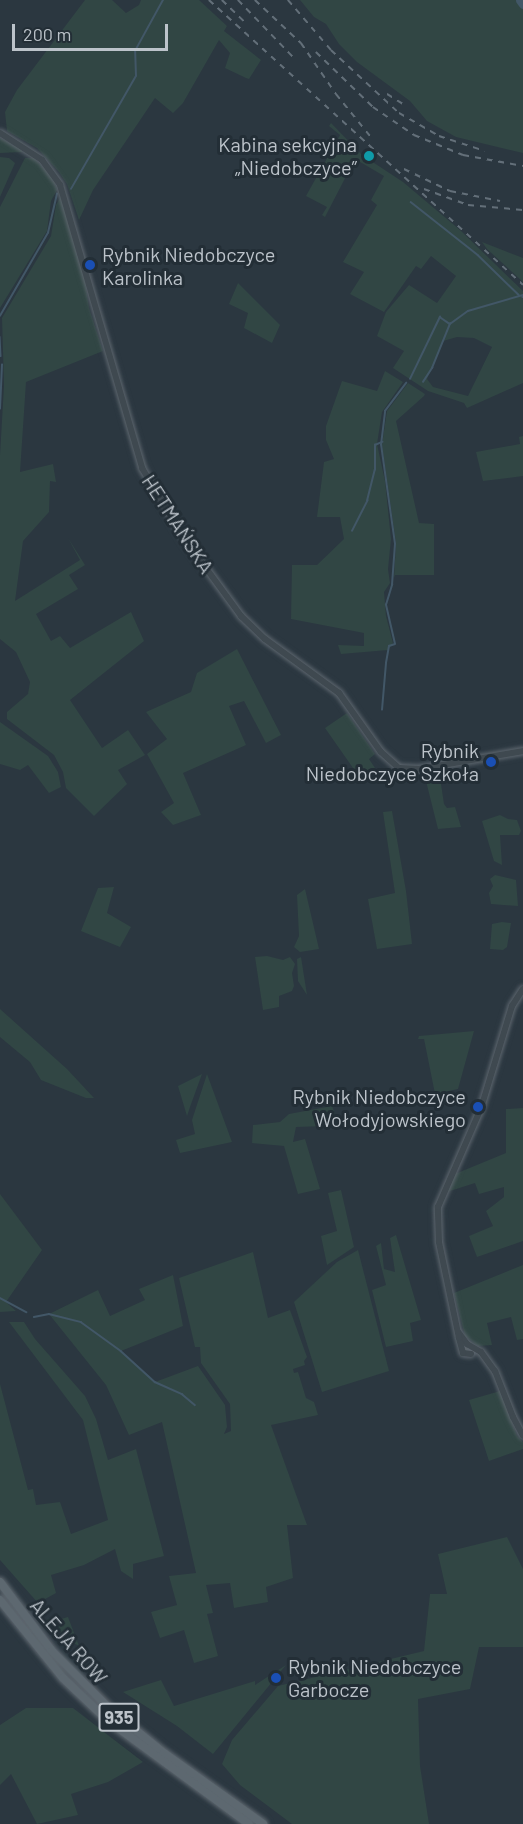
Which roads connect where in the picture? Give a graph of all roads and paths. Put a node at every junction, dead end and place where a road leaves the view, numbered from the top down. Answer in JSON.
{"nodes":[{"id":1,"x":0,"y":133,"type":"edge"},
{"id":2,"x":523,"y":751,"type":"edge"},
{"id":3,"x":523,"y":989,"type":"edge"},
{"id":4,"x":523,"y":1436,"type":"edge"},
{"id":5,"x":0,"y":1582,"type":"edge"},
{"id":6,"x":0,"y":1600,"type":"edge"},
{"id":7,"x":249,"y":1824,"type":"edge"},
{"id":8,"x":263,"y":1824,"type":"edge"}],
"edges":[{"from":1,"to":2,"type":"street","name":"HETMAŃSKA"},
{"from":3,"to":4,"type":"street"},
{"from":5,"to":8,"type":"main road","name":"ALEJA ROW","number":"935"},
{"from":6,"to":7,"type":"main road","name":"ALEJA ROW","number":"935"}]}
